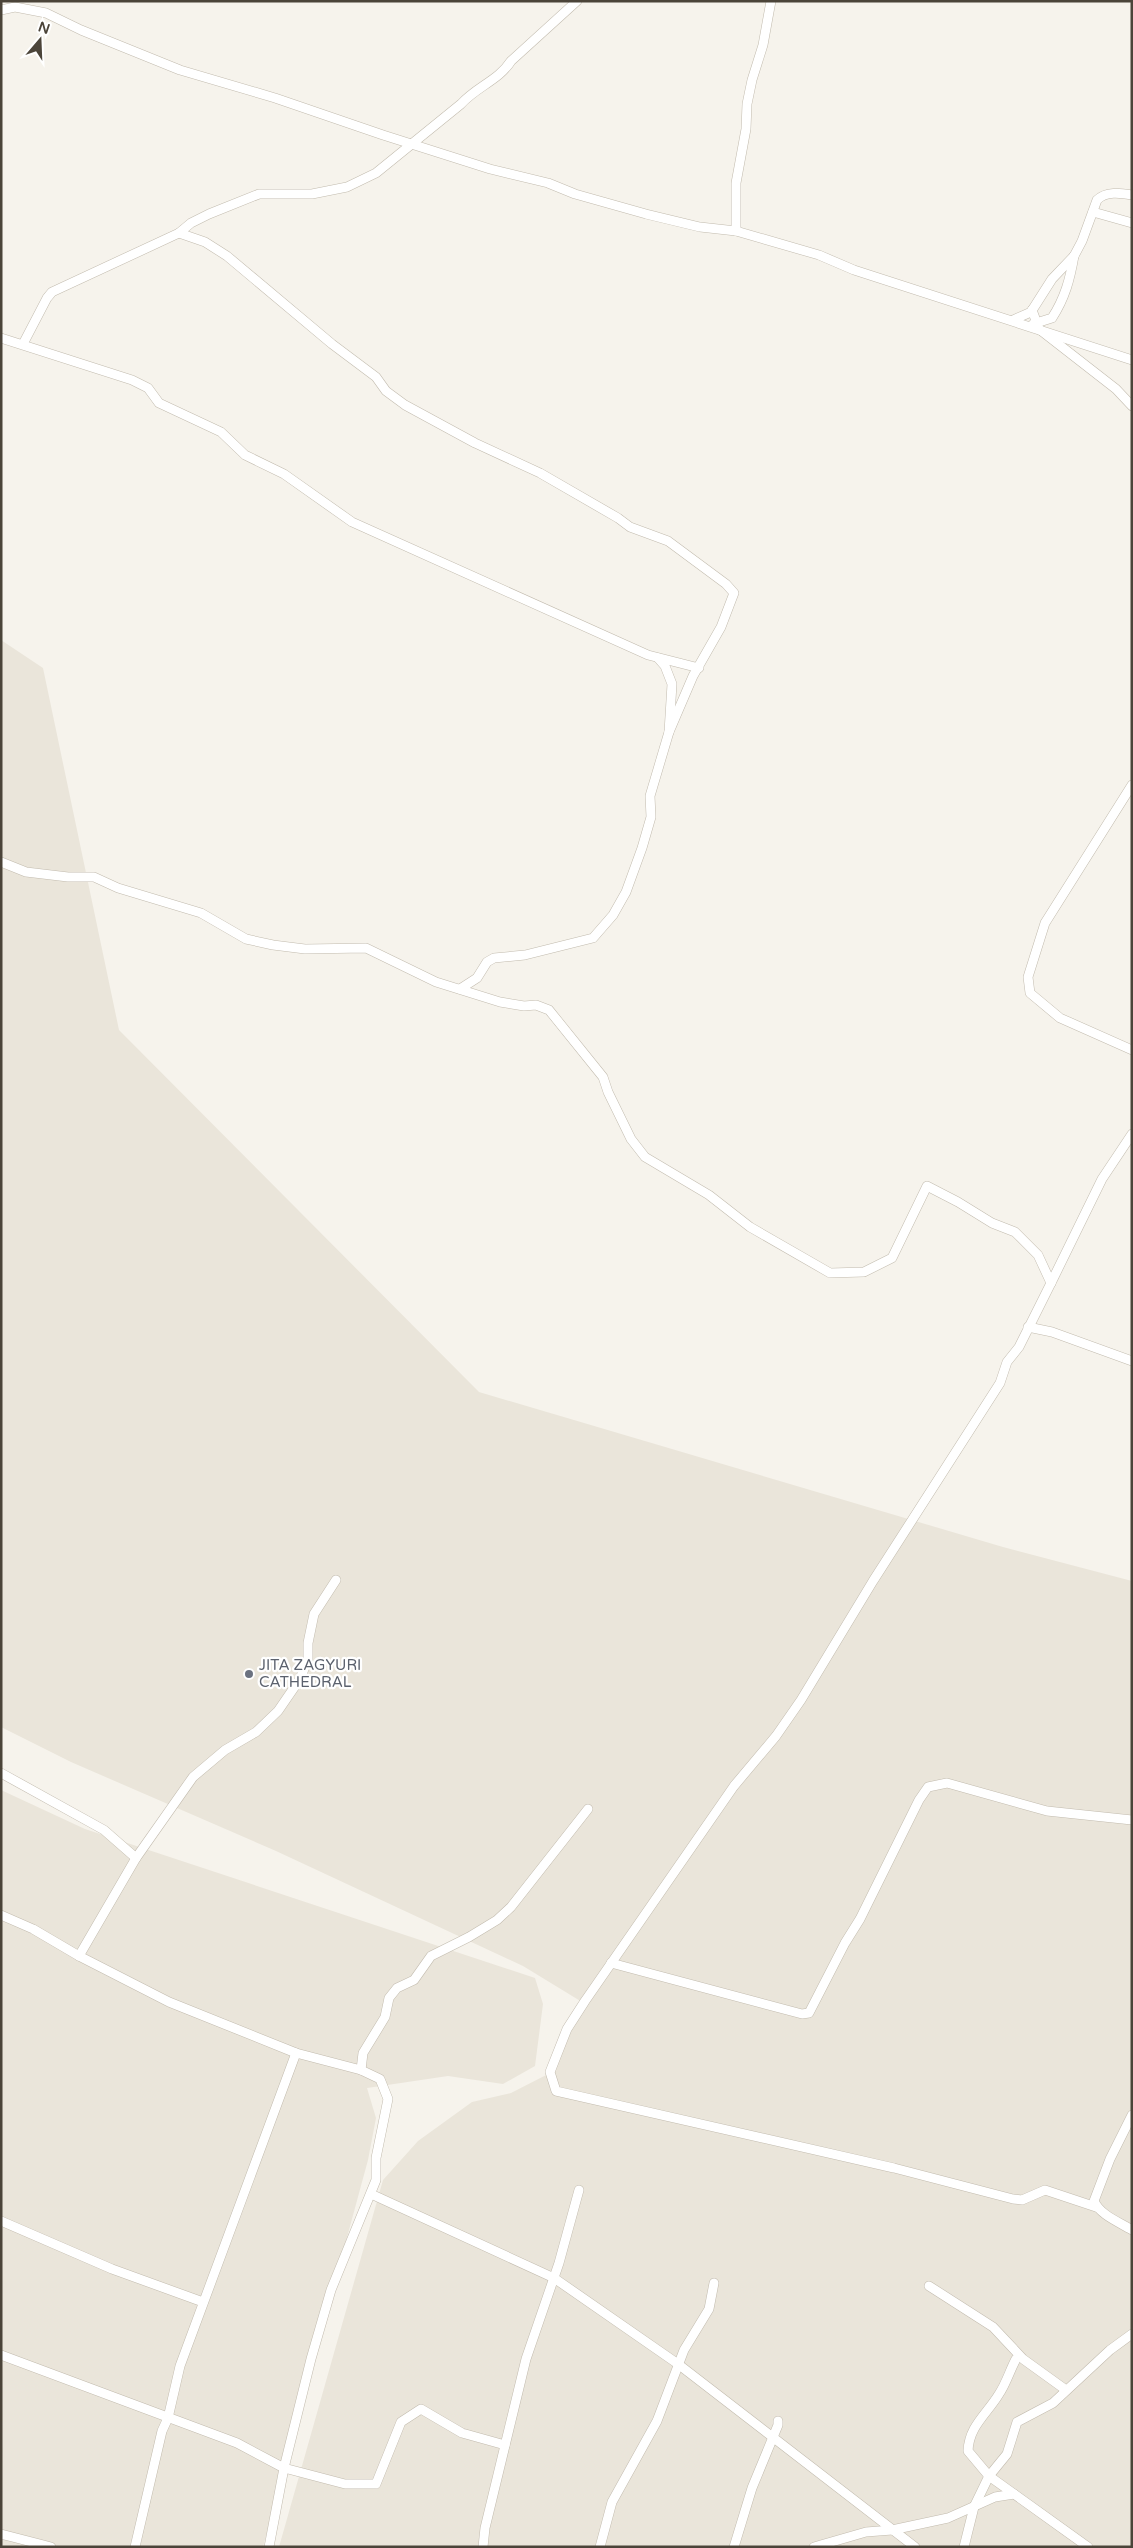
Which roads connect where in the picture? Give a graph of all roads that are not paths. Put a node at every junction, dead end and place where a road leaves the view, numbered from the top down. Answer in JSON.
{"nodes":[{"id":1,"x":577,"y":1,"type":"edge"},
{"id":2,"x":771,"y":1,"type":"edge"},
{"id":3,"x":1,"y":10,"type":"edge"},
{"id":4,"x":410,"y":142,"type":"junction"},
{"id":5,"x":1132,"y":195,"type":"edge"},
{"id":6,"x":1093,"y":212,"type":"junction"},
{"id":7,"x":1132,"y":223,"type":"edge"},
{"id":8,"x":736,"y":231,"type":"junction"},
{"id":9,"x":179,"y":232,"type":"junction"},
{"id":10,"x":1074,"y":256,"type":"junction"},
{"id":11,"x":1032,"y":310,"type":"junction"},
{"id":12,"x":1052,"y":318,"type":"junction"},
{"id":13,"x":1014,"y":320,"type":"junction"},
{"id":14,"x":1035,"y":326,"type":"junction"},
{"id":15,"x":1055,"y":334,"type":"junction"},
{"id":16,"x":1,"y":338,"type":"edge"},
{"id":17,"x":23,"y":344,"type":"junction"},
{"id":18,"x":1132,"y":360,"type":"edge"},
{"id":19,"x":1132,"y":406,"type":"edge"},
{"id":20,"x":658,"y":658,"type":"junction"},
{"id":21,"x":699,"y":668,"type":"junction"},
{"id":22,"x":669,"y":732,"type":"junction"},
{"id":23,"x":1132,"y":785,"type":"edge"},
{"id":24,"x":1,"y":862,"type":"edge"},
{"id":25,"x":460,"y":990,"type":"junction"},
{"id":26,"x":1132,"y":1050,"type":"edge"},
{"id":27,"x":1132,"y":1134,"type":"edge"},
{"id":28,"x":1051,"y":1283,"type":"junction"},
{"id":29,"x":1028,"y":1327,"type":"junction"},
{"id":30,"x":1132,"y":1361,"type":"edge"},
{"id":31,"x":336,"y":1580,"type":"dead end"},
{"id":32,"x":1,"y":1773,"type":"edge"},
{"id":33,"x":588,"y":1810,"type":"dead end"},
{"id":34,"x":1132,"y":1820,"type":"edge"},
{"id":35,"x":136,"y":1858,"type":"junction"},
{"id":36,"x":1,"y":1915,"type":"edge"},
{"id":37,"x":79,"y":1956,"type":"junction"},
{"id":38,"x":611,"y":1963,"type":"junction"},
{"id":39,"x":296,"y":2052,"type":"junction"},
{"id":40,"x":361,"y":2070,"type":"junction"},
{"id":41,"x":1132,"y":2115,"type":"edge"},
{"id":42,"x":579,"y":2190,"type":"dead end"},
{"id":43,"x":370,"y":2194,"type":"junction"},
{"id":44,"x":1096,"y":2206,"type":"junction"},
{"id":45,"x":1,"y":2221,"type":"edge"},
{"id":46,"x":1132,"y":2230,"type":"edge"},
{"id":47,"x":554,"y":2278,"type":"junction"},
{"id":48,"x":714,"y":2282,"type":"dead end"},
{"id":49,"x":929,"y":2286,"type":"dead end"},
{"id":50,"x":203,"y":2302,"type":"junction"},
{"id":51,"x":1132,"y":2334,"type":"edge"},
{"id":52,"x":1,"y":2355,"type":"edge"},
{"id":53,"x":1016,"y":2359,"type":"dead end"},
{"id":54,"x":678,"y":2364,"type":"junction"},
{"id":55,"x":1066,"y":2390,"type":"junction"},
{"id":56,"x":168,"y":2418,"type":"junction"},
{"id":57,"x":778,"y":2421,"type":"dead end"},
{"id":58,"x":774,"y":2436,"type":"junction"},
{"id":59,"x":505,"y":2445,"type":"junction"},
{"id":60,"x":284,"y":2468,"type":"junction"},
{"id":61,"x":989,"y":2476,"type":"junction"},
{"id":62,"x":1014,"y":2494,"type":"junction"},
{"id":63,"x":974,"y":2507,"type":"junction"},
{"id":64,"x":892,"y":2530,"type":"junction"},
{"id":65,"x":1,"y":2534,"type":"edge"},
{"id":66,"x":52,"y":2547,"type":"edge"},
{"id":67,"x":135,"y":2547,"type":"edge"},
{"id":68,"x":268,"y":2547,"type":"edge"},
{"id":69,"x":482,"y":2547,"type":"edge"},
{"id":70,"x":600,"y":2547,"type":"edge"},
{"id":71,"x":734,"y":2547,"type":"edge"},
{"id":72,"x":814,"y":2547,"type":"edge"},
{"id":73,"x":915,"y":2547,"type":"edge"},
{"id":74,"x":964,"y":2547,"type":"edge"},
{"id":75,"x":1088,"y":2547,"type":"edge"}],
"edges":[{"from":1,"to":4,"type":"street"},
{"from":2,"to":8,"type":"street"},
{"from":3,"to":4,"type":"street"},
{"from":4,"to":8,"type":"street"},
{"from":4,"to":9,"type":"street"},
{"from":5,"to":6,"type":"street"},
{"from":6,"to":7,"type":"street"},
{"from":6,"to":10,"type":"street"},
{"from":8,"to":13,"type":"street"},
{"from":9,"to":17,"type":"street"},
{"from":9,"to":21,"type":"street"},
{"from":10,"to":11,"type":"street"},
{"from":10,"to":12,"type":"street"},
{"from":11,"to":13,"type":"street"},
{"from":11,"to":14,"type":"street"},
{"from":12,"to":14,"type":"street"},
{"from":12,"to":15,"type":"street"},
{"from":13,"to":14,"type":"street"},
{"from":14,"to":15,"type":"street"},
{"from":14,"to":19,"type":"street"},
{"from":15,"to":18,"type":"street"},
{"from":16,"to":17,"type":"street"},
{"from":17,"to":20,"type":"street"},
{"from":20,"to":21,"type":"street"},
{"from":20,"to":22,"type":"street"},
{"from":21,"to":22,"type":"street"},
{"from":22,"to":25,"type":"street"},
{"from":23,"to":26,"type":"street"},
{"from":24,"to":25,"type":"street"},
{"from":25,"to":28,"type":"street"},
{"from":27,"to":28,"type":"street"},
{"from":28,"to":29,"type":"street"},
{"from":29,"to":30,"type":"street"},
{"from":29,"to":38,"type":"street"},
{"from":31,"to":35,"type":"street"},
{"from":32,"to":35,"type":"street"},
{"from":33,"to":40,"type":"street"},
{"from":34,"to":38,"type":"street"},
{"from":35,"to":37,"type":"street"},
{"from":36,"to":37,"type":"street"},
{"from":37,"to":39,"type":"street"},
{"from":38,"to":44,"type":"street"},
{"from":39,"to":40,"type":"street"},
{"from":39,"to":50,"type":"street"},
{"from":40,"to":43,"type":"street"},
{"from":41,"to":44,"type":"street"},
{"from":42,"to":47,"type":"street"},
{"from":43,"to":47,"type":"street"},
{"from":43,"to":60,"type":"street"},
{"from":44,"to":46,"type":"street"},
{"from":45,"to":50,"type":"street"},
{"from":47,"to":54,"type":"street"},
{"from":47,"to":59,"type":"street"},
{"from":48,"to":54,"type":"street"},
{"from":49,"to":55,"type":"street"},
{"from":50,"to":56,"type":"street"},
{"from":51,"to":55,"type":"street"},
{"from":52,"to":56,"type":"street"},
{"from":53,"to":61,"type":"street"},
{"from":54,"to":58,"type":"street"},
{"from":54,"to":70,"type":"street"},
{"from":55,"to":61,"type":"street"},
{"from":56,"to":60,"type":"street"},
{"from":56,"to":67,"type":"street"},
{"from":57,"to":58,"type":"street"},
{"from":58,"to":64,"type":"street"},
{"from":58,"to":71,"type":"street"},
{"from":59,"to":60,"type":"street"},
{"from":59,"to":69,"type":"street"},
{"from":60,"to":68,"type":"street"},
{"from":61,"to":62,"type":"street"},
{"from":61,"to":63,"type":"street"},
{"from":62,"to":63,"type":"street"},
{"from":62,"to":75,"type":"street"},
{"from":63,"to":64,"type":"street"},
{"from":63,"to":74,"type":"street"},
{"from":64,"to":72,"type":"street"},
{"from":64,"to":73,"type":"street"},
{"from":65,"to":66,"type":"street"}]}
